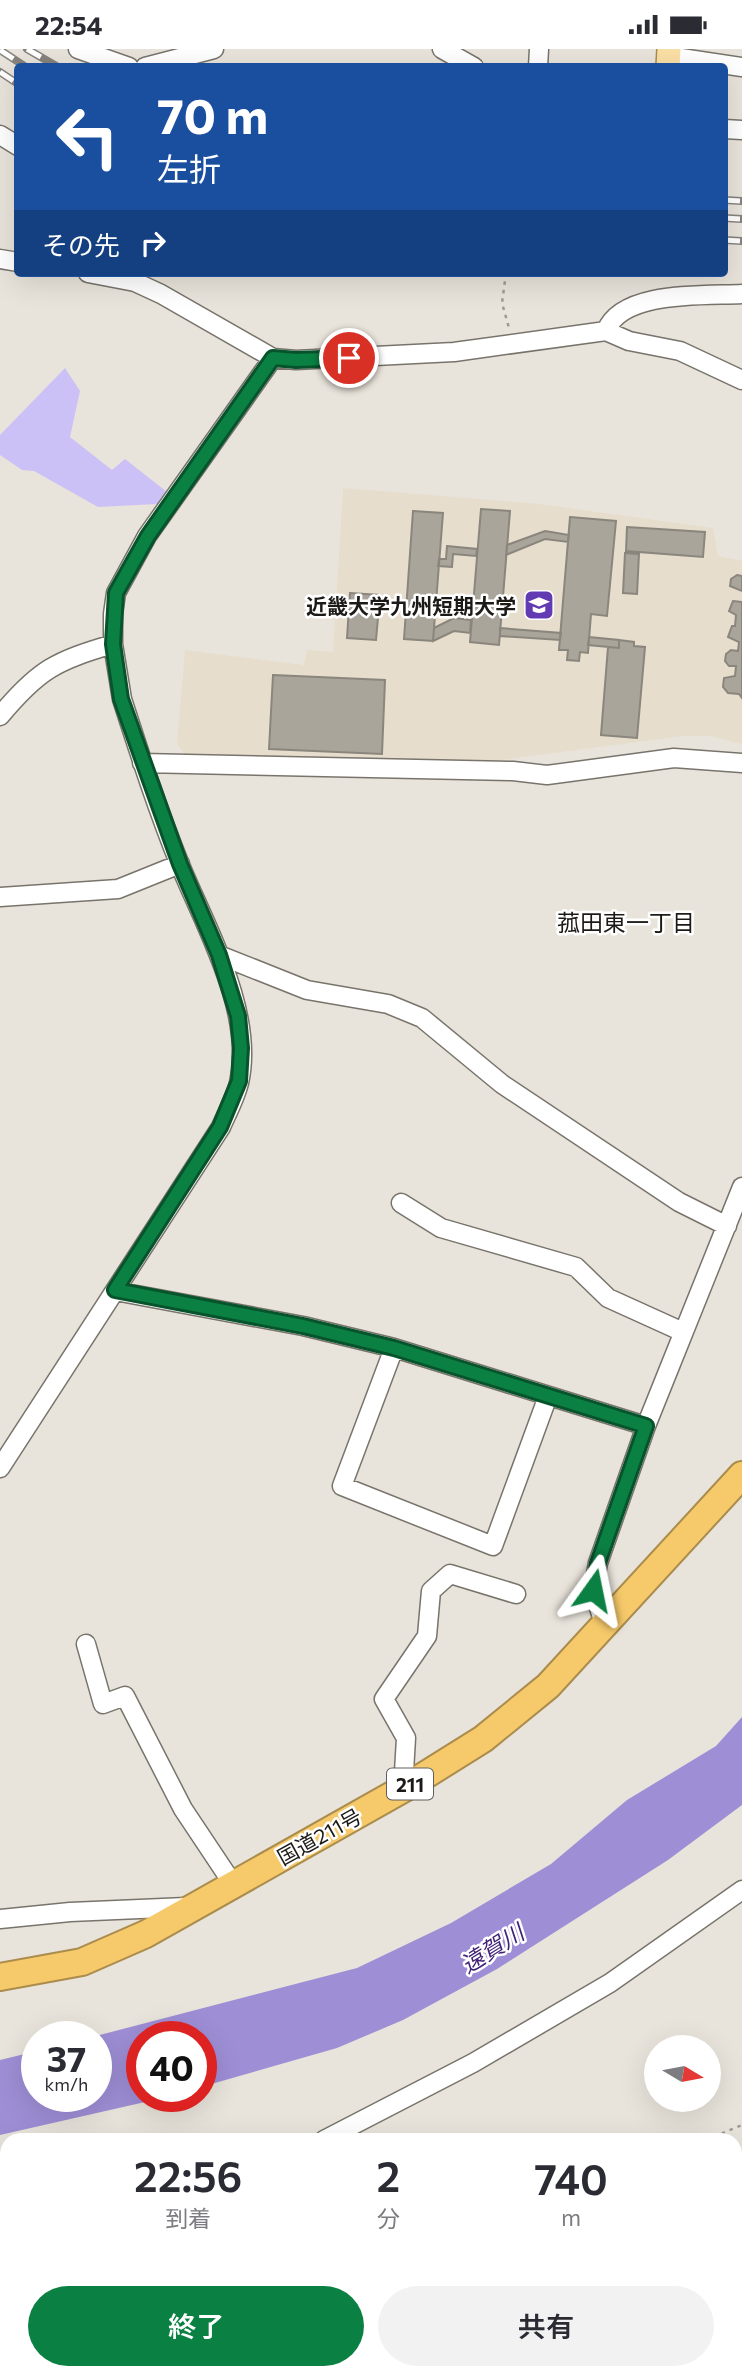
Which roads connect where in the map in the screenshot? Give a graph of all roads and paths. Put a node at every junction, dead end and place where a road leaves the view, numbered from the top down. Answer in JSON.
{"nodes":[{"id":1,"x":78,"y":49,"type":"edge"},
{"id":2,"x":214,"y":49,"type":"edge"},
{"id":3,"x":442,"y":49,"type":"edge"},
{"id":4,"x":668,"y":57,"type":"edge"},
{"id":5,"x":118,"y":63,"type":"edge"},
{"id":6,"x":160,"y":63,"type":"edge"},
{"id":7,"x":467,"y":63,"type":"edge"},
{"id":8,"x":712,"y":63,"type":"edge"},
{"id":9,"x":116,"y":277,"type":"edge"},
{"id":10,"x":505,"y":277,"type":"edge"},
{"id":11,"x":742,"y":294,"type":"edge"},
{"id":12,"x":606,"y":331,"type":"junction"},
{"id":13,"x":513,"y":345,"type":"junction"},
{"id":14,"x":273,"y":358,"type":"junction"},
{"id":15,"x":742,"y":380,"type":"edge"},
{"id":16,"x":113,"y":644,"type":"junction"},
{"id":17,"x":0,"y":716,"type":"edge"},
{"id":18,"x":142,"y":763,"type":"junction"},
{"id":19,"x":742,"y":764,"type":"edge"},
{"id":20,"x":180,"y":864,"type":"junction"},
{"id":21,"x":0,"y":897,"type":"edge"},
{"id":22,"x":219,"y":955,"type":"junction"},
{"id":23,"x":742,"y":1187,"type":"edge"},
{"id":24,"x":401,"y":1203,"type":"dead end"},
{"id":25,"x":727,"y":1226,"type":"junction"},
{"id":26,"x":115,"y":1290,"type":"junction"},
{"id":27,"x":683,"y":1332,"type":"junction"},
{"id":28,"x":394,"y":1348,"type":"junction"},
{"id":29,"x":548,"y":1396,"type":"junction"},
{"id":30,"x":646,"y":1426,"type":"junction"},
{"id":31,"x":0,"y":1468,"type":"edge"},
{"id":32,"x":742,"y":1475,"type":"edge"},
{"id":33,"x":516,"y":1594,"type":"dead end"},
{"id":34,"x":604,"y":1623,"type":"junction"},
{"id":35,"x":86,"y":1644,"type":"dead end"},
{"id":36,"x":403,"y":1789,"type":"junction"},
{"id":37,"x":233,"y":1884,"type":"junction"},
{"id":38,"x":742,"y":1890,"type":"edge"},
{"id":39,"x":197,"y":1906,"type":"junction"},
{"id":40,"x":0,"y":1919,"type":"edge"},
{"id":41,"x":0,"y":1977,"type":"edge"},
{"id":42,"x":742,"y":2125,"type":"edge"},
{"id":43,"x":337,"y":2133,"type":"edge"},
{"id":44,"x":723,"y":2133,"type":"edge"}],
"edges":[{"from":1,"to":5,"type":"street"},
{"from":2,"to":6,"type":"street"},
{"from":3,"to":7,"type":"street"},
{"from":4,"to":8,"type":"street"},
{"from":9,"to":14,"type":"street"},
{"from":10,"to":13,"type":"path"},
{"from":11,"to":12,"type":"street"},
{"from":12,"to":13,"type":"street"},
{"from":12,"to":15,"type":"street"},
{"from":13,"to":14,"type":"street"},
{"from":14,"to":16,"type":"street"},
{"from":16,"to":17,"type":"street"},
{"from":16,"to":18,"type":"street"},
{"from":18,"to":19,"type":"street"},
{"from":18,"to":20,"type":"street"},
{"from":20,"to":21,"type":"street"},
{"from":20,"to":22,"type":"street"},
{"from":22,"to":25,"type":"street"},
{"from":22,"to":26,"type":"street"},
{"from":23,"to":25,"type":"street"},
{"from":24,"to":27,"type":"street"},
{"from":25,"to":27,"type":"street"},
{"from":26,"to":28,"type":"street"},
{"from":26,"to":31,"type":"street"},
{"from":27,"to":30,"type":"street"},
{"from":28,"to":29,"type":"street"},
{"from":28,"to":29,"type":"street"},
{"from":29,"to":30,"type":"street"},
{"from":30,"to":34,"type":"street"},
{"from":32,"to":34,"type":"highway","name":"国道211号","number":"211"},
{"from":33,"to":36,"type":"street"},
{"from":34,"to":36,"type":"highway","name":"国道211号","number":"211"},
{"from":35,"to":37,"type":"street"},
{"from":36,"to":37,"type":"highway","name":"国道211号","number":"211"},
{"from":37,"to":39,"type":"highway","name":"国道211号","number":"211"},
{"from":38,"to":43,"type":"street"},
{"from":39,"to":40,"type":"street"},
{"from":39,"to":41,"type":"highway","name":"国道211号","number":"211"},
{"from":42,"to":44,"type":"path"}]}
